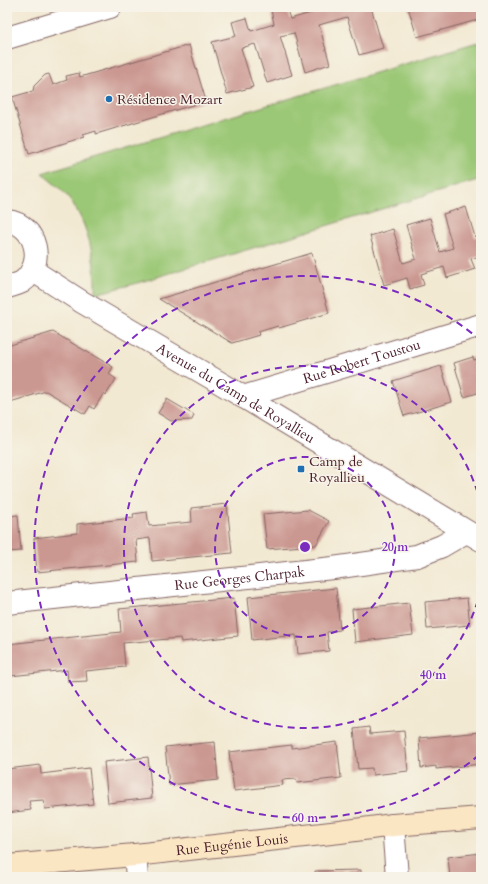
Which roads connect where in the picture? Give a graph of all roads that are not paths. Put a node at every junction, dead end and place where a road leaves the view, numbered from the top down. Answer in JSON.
{"nodes":[{"id":1,"x":110,"y":7,"type":"edge"},
{"id":2,"x":7,"y":38,"type":"edge"},
{"id":3,"x":7,"y":220,"type":"edge"},
{"id":4,"x":32,"y":270,"type":"junction"},
{"id":5,"x":7,"y":287,"type":"edge"},
{"id":6,"x":481,"y":325,"type":"edge"},
{"id":7,"x":243,"y":397,"type":"junction"},
{"id":8,"x":474,"y":536,"type":"edge"},
{"id":9,"x":7,"y":603,"type":"edge"},
{"id":10,"x":481,"y":818,"type":"edge"},
{"id":11,"x":393,"y":825,"type":"junction"},
{"id":12,"x":135,"y":855,"type":"junction"},
{"id":13,"x":7,"y":866,"type":"edge"},
{"id":14,"x":137,"y":877,"type":"edge"},
{"id":15,"x":397,"y":877,"type":"edge"}],
"edges":[{"from":1,"to":2,"type":"street"},
{"from":3,"to":4,"type":"street"},
{"from":4,"to":5,"type":"street"},
{"from":4,"to":7,"type":"street","name":"Avenue du Camp de Royallieu"},
{"from":6,"to":7,"type":"street","name":"Rue Robert Toustou"},
{"from":7,"to":8,"type":"street","name":"Avenue du Camp de Royallieu"},
{"from":8,"to":9,"type":"street","name":"Rue Georges Charpak"},
{"from":10,"to":11,"type":"street","name":"Rue Eugénie Louis"},
{"from":11,"to":12,"type":"street","name":"Rue Eugénie Louis"},
{"from":11,"to":15,"type":"street"},
{"from":12,"to":13,"type":"street","name":"Rue Eugénie Louis"},
{"from":12,"to":14,"type":"street"}]}
